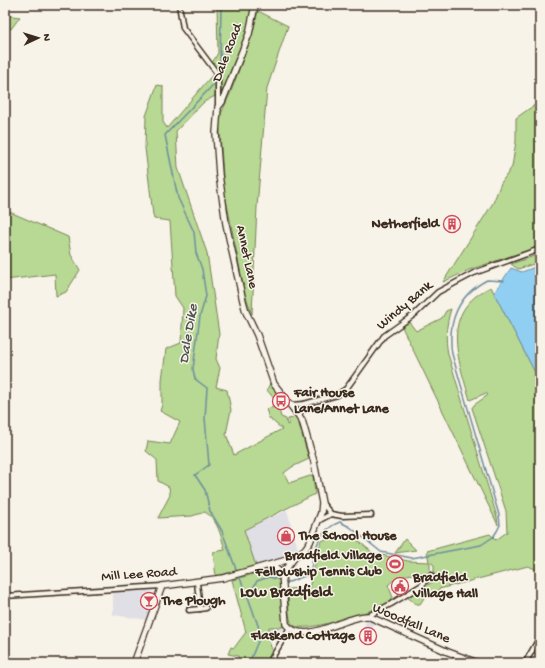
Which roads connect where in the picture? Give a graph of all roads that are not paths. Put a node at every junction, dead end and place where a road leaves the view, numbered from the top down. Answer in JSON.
{"nodes":[{"id":1,"x":179,"y":5,"type":"edge"},
{"id":2,"x":255,"y":5,"type":"edge"},
{"id":3,"x":218,"y":107,"type":"junction"},
{"id":4,"x":540,"y":249,"type":"edge"},
{"id":5,"x":290,"y":403,"type":"junction"},
{"id":6,"x":304,"y":404,"type":"junction"},
{"id":7,"x":299,"y":415,"type":"junction"},
{"id":8,"x":322,"y":503,"type":"junction"},
{"id":9,"x":331,"y":514,"type":"junction"},
{"id":10,"x":371,"y":515,"type":"dead end"},
{"id":11,"x":318,"y":521,"type":"junction"},
{"id":12,"x":294,"y":558,"type":"junction"},
{"id":13,"x":272,"y":565,"type":"junction"},
{"id":14,"x":282,"y":575,"type":"junction"},
{"id":15,"x":431,"y":575,"type":"dead end"},
{"id":16,"x":197,"y":583,"type":"junction"},
{"id":17,"x":162,"y":586,"type":"junction"},
{"id":18,"x":5,"y":596,"type":"edge"},
{"id":19,"x":206,"y":608,"type":"dead end"},
{"id":20,"x":200,"y":609,"type":"junction"},
{"id":21,"x":189,"y":610,"type":"dead end"},
{"id":22,"x":368,"y":616,"type":"junction"},
{"id":23,"x":290,"y":629,"type":"junction"},
{"id":24,"x":540,"y":637,"type":"edge"},
{"id":25,"x":134,"y":663,"type":"edge"},
{"id":26,"x":269,"y":663,"type":"edge"},
{"id":27,"x":478,"y":663,"type":"edge"},
{"id":28,"x":525,"y":663,"type":"edge"}],
"edges":[{"from":1,"to":3,"type":"street"},
{"from":2,"to":3,"type":"street","name":"Dale Road"},
{"from":3,"to":5,"type":"street","name":"Annet Lane"},
{"from":4,"to":6,"type":"street","name":"Windy Bank"},
{"from":5,"to":6,"type":"street","name":"Windy Bank"},
{"from":5,"to":7,"type":"street","name":"Annet Lane"},
{"from":6,"to":7,"type":"street"},
{"from":7,"to":8,"type":"street"},
{"from":8,"to":9,"type":"street"},
{"from":8,"to":11,"type":"street"},
{"from":9,"to":10,"type":"street"},
{"from":9,"to":11,"type":"street"},
{"from":11,"to":12,"type":"street"},
{"from":12,"to":13,"type":"street","name":"Mill Lee Road"},
{"from":12,"to":14,"type":"street"},
{"from":13,"to":14,"type":"street"},
{"from":13,"to":16,"type":"street","name":"Mill Lee Road"},
{"from":14,"to":23,"type":"street"},
{"from":15,"to":22,"type":"street"},
{"from":16,"to":17,"type":"street","name":"Mill Lee Road"},
{"from":16,"to":20,"type":"street"},
{"from":17,"to":18,"type":"street","name":"Mill Lee Road"},
{"from":17,"to":25,"type":"street"},
{"from":19,"to":20,"type":"street"},
{"from":20,"to":21,"type":"street"},
{"from":22,"to":23,"type":"street","name":"Woodfall Lane"},
{"from":22,"to":27,"type":"street","name":"Woodfall Lane"},
{"from":23,"to":26,"type":"street"},
{"from":24,"to":28,"type":"street"}]}
